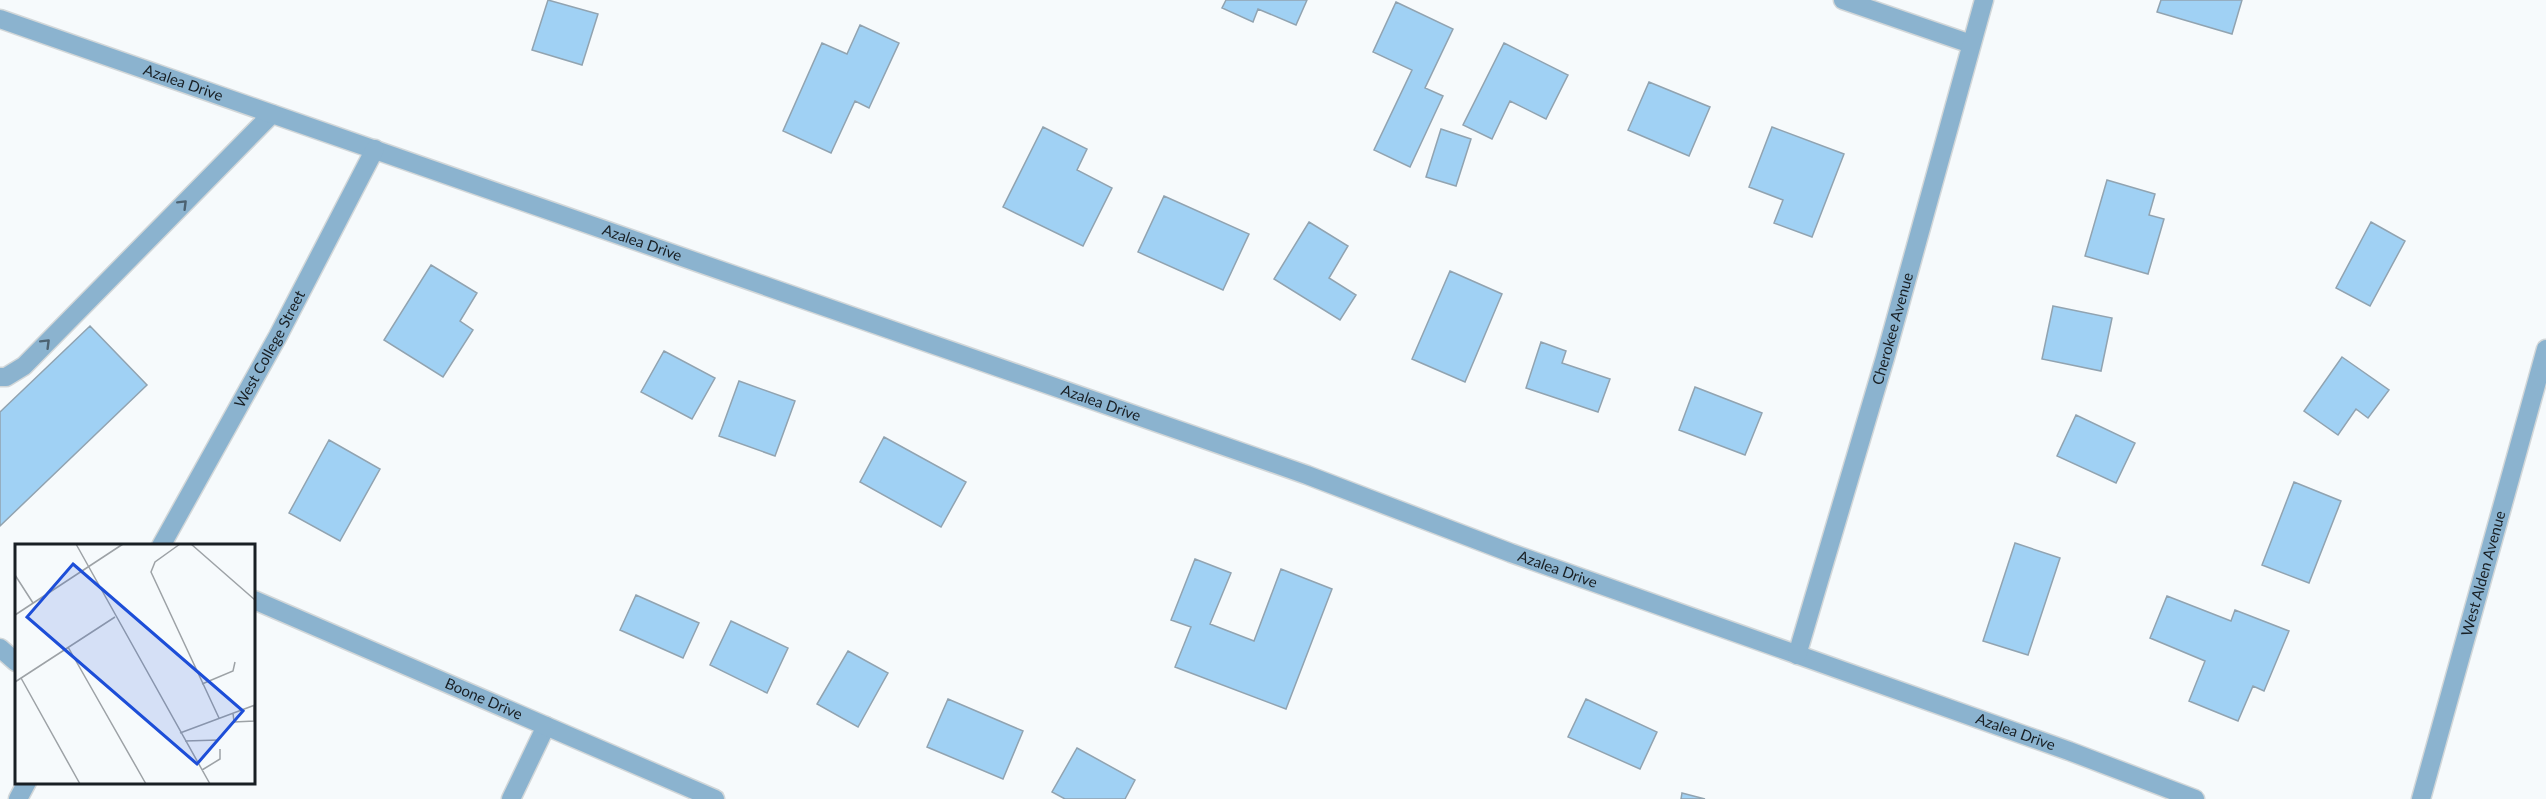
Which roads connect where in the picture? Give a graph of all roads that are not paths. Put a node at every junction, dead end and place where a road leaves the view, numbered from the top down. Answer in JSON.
{"nodes":[{"id":1,"x":1843,"y":0,"type":"edge"},
{"id":2,"x":1984,"y":0,"type":"edge"},
{"id":3,"x":0,"y":19,"type":"edge"},
{"id":4,"x":1971,"y":44,"type":"junction"},
{"id":5,"x":272,"y":114,"type":"junction"},
{"id":6,"x":375,"y":149,"type":"junction"},
{"id":7,"x":2546,"y":349,"type":"edge"},
{"id":8,"x":0,"y":377,"type":"edge"},
{"id":9,"x":162,"y":544,"type":"edge"},
{"id":10,"x":255,"y":600,"type":"edge"},
{"id":11,"x":0,"y":648,"type":"edge"},
{"id":12,"x":1797,"y":655,"type":"junction"},
{"id":13,"x":15,"y":661,"type":"edge"},
{"id":14,"x":546,"y":726,"type":"junction"},
{"id":15,"x":26,"y":784,"type":"edge"},
{"id":16,"x":518,"y":797,"type":"edge"},
{"id":17,"x":18,"y":799,"type":"edge"},
{"id":18,"x":715,"y":799,"type":"edge"},
{"id":19,"x":2195,"y":799,"type":"edge"},
{"id":20,"x":2421,"y":799,"type":"edge"}],
"edges":[{"from":1,"to":4,"type":"street"},
{"from":2,"to":4,"type":"street","name":"Cherokee Avenue"},
{"from":3,"to":5,"type":"street","name":"Azalea Drive"},
{"from":4,"to":12,"type":"street","name":"Cherokee Avenue"},
{"from":5,"to":6,"type":"street","name":"Azalea Drive"},
{"from":8,"to":5,"type":"street","one_way":true},
{"from":6,"to":9,"type":"street","name":"West College Street"},
{"from":6,"to":12,"type":"street","name":"Azalea Drive"},
{"from":7,"to":20,"type":"street","name":"West Alden Avenue"},
{"from":10,"to":14,"type":"street","name":"Boone Drive"},
{"from":11,"to":13,"type":"street"},
{"from":12,"to":19,"type":"street","name":"Azalea Drive"},
{"from":14,"to":16,"type":"street"},
{"from":14,"to":18,"type":"street","name":"Boone Drive"},
{"from":15,"to":17,"type":"street"}]}
